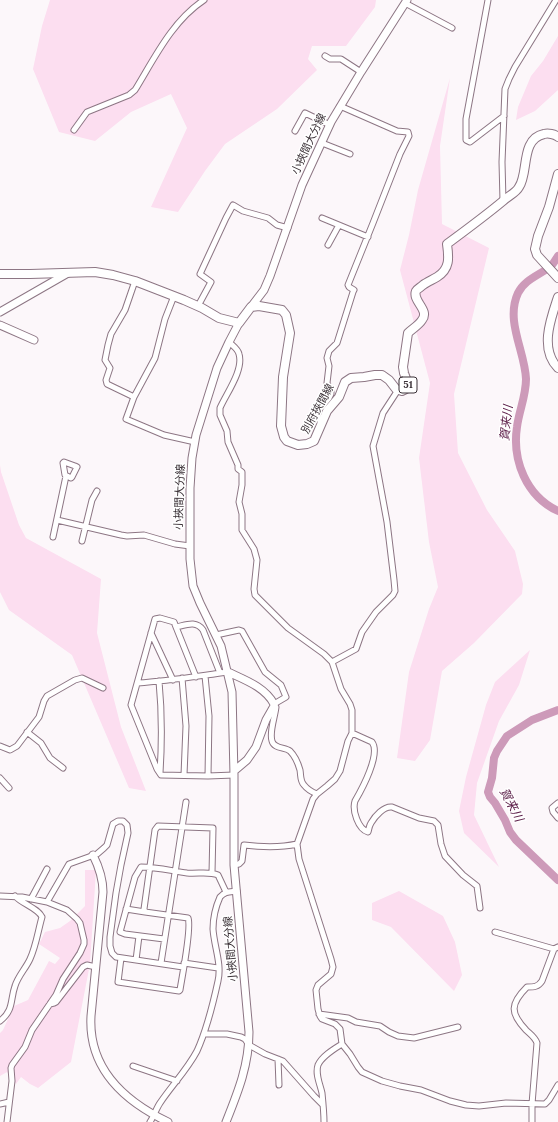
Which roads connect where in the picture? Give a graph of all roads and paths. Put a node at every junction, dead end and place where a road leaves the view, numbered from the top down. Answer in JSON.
{"nodes":[{"id":1,"x":204,"y":0,"type":"edge"},
{"id":2,"x":488,"y":0,"type":"edge"},
{"id":3,"x":556,"y":0,"type":"edge"},
{"id":4,"x":406,"y":1,"type":"edge"},
{"id":5,"x":452,"y":28,"type":"dead end"},
{"id":6,"x":325,"y":56,"type":"dead end"},
{"id":7,"x":361,"y":72,"type":"junction"},
{"id":8,"x":340,"y":106,"type":"junction"},
{"id":9,"x":504,"y":116,"type":"junction"},
{"id":10,"x":330,"y":125,"type":"junction"},
{"id":11,"x":74,"y":130,"type":"dead end"},
{"id":12,"x":295,"y":131,"type":"dead end"},
{"id":13,"x":558,"y":138,"type":"edge"},
{"id":14,"x":322,"y":143,"type":"junction"},
{"id":15,"x":350,"y":154,"type":"dead end"},
{"id":16,"x":558,"y":174,"type":"edge"},
{"id":17,"x":503,"y":201,"type":"junction"},
{"id":18,"x":322,"y":218,"type":"dead end"},
{"id":19,"x":339,"y":225,"type":"junction"},
{"id":20,"x":288,"y":228,"type":"junction"},
{"id":21,"x":368,"y":237,"type":"junction"},
{"id":22,"x":328,"y":245,"type":"dead end"},
{"id":23,"x":68,"y":273,"type":"junction"},
{"id":24,"x":0,"y":274,"type":"edge"},
{"id":25,"x":558,"y":278,"type":"edge"},
{"id":26,"x":135,"y":281,"type":"junction"},
{"id":27,"x":174,"y":296,"type":"junction"},
{"id":28,"x":558,"y":297,"type":"edge"},
{"id":29,"x":198,"y":306,"type":"junction"},
{"id":30,"x":251,"y":307,"type":"junction"},
{"id":31,"x":0,"y":312,"type":"edge"},
{"id":32,"x":239,"y":323,"type":"junction"},
{"id":33,"x":0,"y":324,"type":"edge"},
{"id":34,"x":34,"y":340,"type":"dead end"},
{"id":35,"x":229,"y":342,"type":"junction"},
{"id":36,"x":558,"y":368,"type":"edge"},
{"id":37,"x":398,"y":390,"type":"junction"},
{"id":38,"x":134,"y":397,"type":"junction"},
{"id":39,"x":321,"y":424,"type":"junction"},
{"id":40,"x":195,"y":442,"type":"junction"},
{"id":41,"x":66,"y":476,"type":"dead end"},
{"id":42,"x":97,"y":491,"type":"dead end"},
{"id":43,"x":57,"y":520,"type":"junction"},
{"id":44,"x":86,"y":527,"type":"junction"},
{"id":45,"x":53,"y":537,"type":"dead end"},
{"id":46,"x":82,"y":542,"type":"dead end"},
{"id":47,"x":190,"y":546,"type":"junction"},
{"id":48,"x":176,"y":627,"type":"junction"},
{"id":49,"x":151,"y":633,"type":"junction"},
{"id":50,"x":216,"y":635,"type":"junction"},
{"id":51,"x":332,"y":662,"type":"junction"},
{"id":52,"x":224,"y":673,"type":"junction"},
{"id":53,"x":205,"y":676,"type":"junction"},
{"id":54,"x":196,"y":677,"type":"junction"},
{"id":55,"x":182,"y":678,"type":"junction"},
{"id":56,"x":173,"y":680,"type":"junction"},
{"id":57,"x":159,"y":681,"type":"junction"},
{"id":58,"x":138,"y":682,"type":"junction"},
{"id":59,"x":103,"y":688,"type":"dead end"},
{"id":60,"x":274,"y":705,"type":"junction"},
{"id":61,"x":27,"y":732,"type":"junction"},
{"id":62,"x":352,"y":733,"type":"junction"},
{"id":63,"x":0,"y":746,"type":"edge"},
{"id":64,"x":63,"y":768,"type":"dead end"},
{"id":65,"x":160,"y":773,"type":"junction"},
{"id":66,"x":234,"y":773,"type":"junction"},
{"id":67,"x":184,"y":775,"type":"junction"},
{"id":68,"x":208,"y":776,"type":"junction"},
{"id":69,"x":0,"y":778,"type":"edge"},
{"id":70,"x":9,"y":788,"type":"dead end"},
{"id":71,"x":317,"y":794,"type":"junction"},
{"id":72,"x":186,"y":802,"type":"dead end"},
{"id":73,"x":558,"y":803,"type":"edge"},
{"id":74,"x":558,"y":818,"type":"edge"},
{"id":75,"x":182,"y":827,"type":"junction"},
{"id":76,"x":297,"y":844,"type":"junction"},
{"id":77,"x":93,"y":855,"type":"junction"},
{"id":78,"x":234,"y":865,"type":"junction"},
{"id":79,"x":150,"y":867,"type":"junction"},
{"id":80,"x":47,"y":869,"type":"dead end"},
{"id":81,"x":175,"y":870,"type":"junction"},
{"id":82,"x":212,"y":872,"type":"junction"},
{"id":83,"x":237,"y":891,"type":"junction"},
{"id":84,"x":226,"y":892,"type":"junction"},
{"id":85,"x":0,"y":896,"type":"edge"},
{"id":86,"x":15,"y":896,"type":"junction"},
{"id":87,"x":31,"y":899,"type":"junction"},
{"id":88,"x":47,"y":902,"type":"junction"},
{"id":89,"x":480,"y":908,"type":"dead end"},
{"id":90,"x":126,"y":909,"type":"junction"},
{"id":91,"x":145,"y":912,"type":"junction"},
{"id":92,"x":168,"y":915,"type":"junction"},
{"id":93,"x":495,"y":932,"type":"dead end"},
{"id":94,"x":139,"y":936,"type":"junction"},
{"id":95,"x":164,"y":939,"type":"junction"},
{"id":96,"x":556,"y":948,"type":"edge"},
{"id":97,"x":121,"y":958,"type":"junction"},
{"id":98,"x":136,"y":960,"type":"junction"},
{"id":99,"x":160,"y":963,"type":"junction"},
{"id":100,"x":184,"y":965,"type":"junction"},
{"id":101,"x":96,"y":967,"type":"junction"},
{"id":102,"x":218,"y":968,"type":"junction"},
{"id":103,"x":50,"y":1004,"type":"junction"},
{"id":104,"x":319,"y":1014,"type":"junction"},
{"id":105,"x":0,"y":1021,"type":"edge"},
{"id":106,"x":458,"y":1027,"type":"dead end"},
{"id":107,"x":204,"y":1034,"type":"junction"},
{"id":108,"x":342,"y":1044,"type":"junction"},
{"id":109,"x":249,"y":1045,"type":"junction"},
{"id":110,"x":278,"y":1059,"type":"junction"},
{"id":111,"x":133,"y":1066,"type":"dead end"},
{"id":112,"x":177,"y":1081,"type":"junction"},
{"id":113,"x":279,"y":1085,"type":"dead end"},
{"id":114,"x":558,"y":1085,"type":"edge"},
{"id":115,"x":9,"y":1102,"type":"junction"},
{"id":116,"x":0,"y":1104,"type":"edge"},
{"id":117,"x":322,"y":1104,"type":"junction"},
{"id":118,"x":532,"y":1104,"type":"junction"},
{"id":119,"x":154,"y":1115,"type":"junction"},
{"id":120,"x":7,"y":1122,"type":"edge"},
{"id":121,"x":150,"y":1122,"type":"edge"},
{"id":122,"x":168,"y":1122,"type":"edge"},
{"id":123,"x":226,"y":1122,"type":"edge"},
{"id":124,"x":324,"y":1122,"type":"edge"},
{"id":125,"x":532,"y":1122,"type":"edge"}],
"edges":[{"from":1,"to":11,"type":"street"},
{"from":2,"to":9,"type":"street"},
{"from":3,"to":9,"type":"street"},
{"from":4,"to":5,"type":"street"},
{"from":4,"to":7,"type":"main road","name":"小挾間大分線"},
{"from":6,"to":7,"type":"street"},
{"from":7,"to":8,"type":"main road","name":"小挾間大分線"},
{"from":8,"to":10,"type":"main road","name":"小挾間大分線"},
{"from":8,"to":21,"type":"street"},
{"from":9,"to":17,"type":"street"},
{"from":10,"to":12,"type":"street"},
{"from":10,"to":14,"type":"main road","name":"小挾間大分線"},
{"from":13,"to":17,"type":"main road","number":"51"},
{"from":14,"to":15,"type":"street"},
{"from":14,"to":20,"type":"main road","name":"小挾間大分線"},
{"from":16,"to":25,"type":"main road"},
{"from":17,"to":37,"type":"main road","number":"51"},
{"from":18,"to":19,"type":"street"},
{"from":19,"to":21,"type":"street"},
{"from":19,"to":22,"type":"street"},
{"from":20,"to":29,"type":"street"},
{"from":20,"to":30,"type":"main road","name":"小挾間大分線"},
{"from":21,"to":39,"type":"street"},
{"from":23,"to":24,"type":"main road"},
{"from":23,"to":26,"type":"main road"},
{"from":23,"to":31,"type":"main road"},
{"from":26,"to":27,"type":"main road"},
{"from":26,"to":38,"type":"street"},
{"from":27,"to":29,"type":"main road"},
{"from":27,"to":38,"type":"street"},
{"from":28,"to":36,"type":"main road"},
{"from":29,"to":32,"type":"main road"},
{"from":30,"to":32,"type":"main road"},
{"from":30,"to":39,"type":"main road","name":"別府挾間線","number":"51"},
{"from":32,"to":35,"type":"main road","name":"小挾間大分線"},
{"from":33,"to":34,"type":"main road"},
{"from":35,"to":40,"type":"main road","name":"小挾間大分線"},
{"from":35,"to":51,"type":"street"},
{"from":37,"to":39,"type":"main road","name":"別府挾間線","number":"51"},
{"from":37,"to":51,"type":"street"},
{"from":38,"to":40,"type":"street"},
{"from":40,"to":47,"type":"main road","name":"小挾間大分線"},
{"from":41,"to":43,"type":"street"},
{"from":42,"to":44,"type":"street"},
{"from":43,"to":44,"type":"street"},
{"from":43,"to":45,"type":"street"},
{"from":44,"to":46,"type":"street"},
{"from":44,"to":47,"type":"street"},
{"from":47,"to":50,"type":"main road","name":"小挾間大分線"},
{"from":48,"to":49,"type":"street"},
{"from":48,"to":52,"type":"street"},
{"from":48,"to":54,"type":"street"},
{"from":49,"to":56,"type":"street"},
{"from":49,"to":58,"type":"street"},
{"from":50,"to":52,"type":"main road","name":"小挾間大分線"},
{"from":50,"to":60,"type":"street"},
{"from":51,"to":62,"type":"street"},
{"from":52,"to":53,"type":"street"},
{"from":52,"to":60,"type":"main road"},
{"from":52,"to":66,"type":"main road","name":"小挾間大分線"},
{"from":53,"to":54,"type":"street"},
{"from":53,"to":68,"type":"street"},
{"from":54,"to":55,"type":"street"},
{"from":55,"to":56,"type":"street"},
{"from":55,"to":67,"type":"street"},
{"from":56,"to":57,"type":"street"},
{"from":57,"to":58,"type":"street"},
{"from":57,"to":65,"type":"street"},
{"from":58,"to":65,"type":"street"},
{"from":59,"to":61,"type":"street"},
{"from":60,"to":66,"type":"main road"},
{"from":60,"to":71,"type":"street"},
{"from":61,"to":63,"type":"street"},
{"from":61,"to":64,"type":"street"},
{"from":62,"to":71,"type":"street"},
{"from":62,"to":89,"type":"street"},
{"from":65,"to":67,"type":"street"},
{"from":66,"to":68,"type":"street"},
{"from":66,"to":78,"type":"main road","name":"小挾間大分線"},
{"from":67,"to":68,"type":"street"},
{"from":69,"to":70,"type":"street"},
{"from":71,"to":76,"type":"street"},
{"from":72,"to":75,"type":"street"},
{"from":73,"to":74,"type":"street"},
{"from":75,"to":79,"type":"street"},
{"from":75,"to":81,"type":"street"},
{"from":75,"to":82,"type":"street"},
{"from":76,"to":78,"type":"street"},
{"from":76,"to":104,"type":"street"},
{"from":77,"to":88,"type":"street"},
{"from":77,"to":97,"type":"street"},
{"from":77,"to":101,"type":"main road"},
{"from":78,"to":83,"type":"main road","name":"小挾間大分線"},
{"from":79,"to":81,"type":"street"},
{"from":79,"to":90,"type":"street"},
{"from":79,"to":91,"type":"street"},
{"from":80,"to":87,"type":"street"},
{"from":81,"to":82,"type":"street"},
{"from":81,"to":92,"type":"street"},
{"from":82,"to":84,"type":"street"},
{"from":83,"to":84,"type":"street"},
{"from":83,"to":109,"type":"main road","name":"小挾間大分線"},
{"from":84,"to":102,"type":"street"},
{"from":85,"to":86,"type":"street"},
{"from":86,"to":87,"type":"street"},
{"from":86,"to":105,"type":"street"},
{"from":87,"to":88,"type":"street"},
{"from":88,"to":103,"type":"street"},
{"from":90,"to":91,"type":"street"},
{"from":90,"to":94,"type":"street"},
{"from":91,"to":92,"type":"street"},
{"from":92,"to":95,"type":"street"},
{"from":92,"to":100,"type":"street"},
{"from":93,"to":96,"type":"street"},
{"from":94,"to":95,"type":"street"},
{"from":94,"to":98,"type":"street"},
{"from":95,"to":99,"type":"street"},
{"from":96,"to":118,"type":"street"},
{"from":97,"to":98,"type":"street"},
{"from":97,"to":100,"type":"street"},
{"from":98,"to":99,"type":"street"},
{"from":99,"to":100,"type":"street"},
{"from":100,"to":102,"type":"street"},
{"from":101,"to":103,"type":"street"},
{"from":101,"to":119,"type":"main road"},
{"from":102,"to":107,"type":"street"},
{"from":103,"to":115,"type":"street"},
{"from":104,"to":106,"type":"street"},
{"from":104,"to":108,"type":"street"},
{"from":107,"to":109,"type":"street"},
{"from":107,"to":112,"type":"street"},
{"from":108,"to":117,"type":"street"},
{"from":108,"to":118,"type":"street"},
{"from":109,"to":110,"type":"street"},
{"from":109,"to":123,"type":"main road","name":"小挾間大分線"},
{"from":110,"to":113,"type":"street"},
{"from":110,"to":117,"type":"street"},
{"from":111,"to":112,"type":"street"},
{"from":112,"to":119,"type":"street"},
{"from":114,"to":118,"type":"street"},
{"from":115,"to":116,"type":"street"},
{"from":115,"to":120,"type":"street"},
{"from":117,"to":124,"type":"street"},
{"from":118,"to":125,"type":"street"},
{"from":119,"to":121,"type":"street"},
{"from":119,"to":122,"type":"main road"}]}
